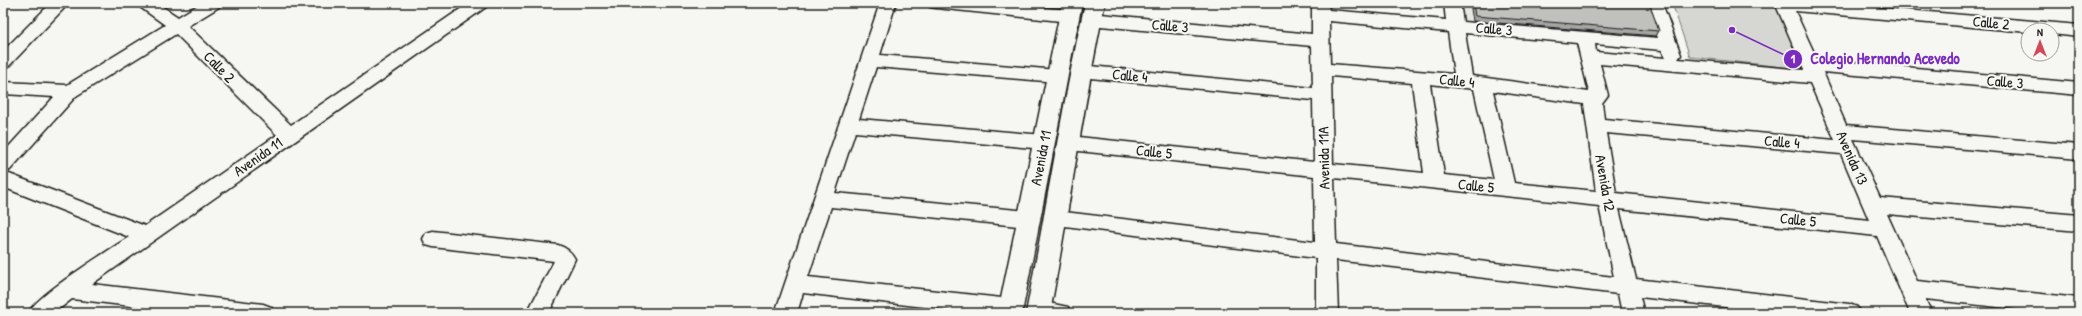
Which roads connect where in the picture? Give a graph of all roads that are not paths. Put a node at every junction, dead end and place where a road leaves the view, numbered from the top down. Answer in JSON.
{"nodes":[{"id":1,"x":61,"y":3,"type":"edge"},
{"id":2,"x":146,"y":3,"type":"edge"},
{"id":3,"x":213,"y":3,"type":"edge"},
{"id":4,"x":480,"y":3,"type":"edge"},
{"id":5,"x":888,"y":3,"type":"edge"},
{"id":6,"x":936,"y":3,"type":"edge"},
{"id":7,"x":1452,"y":3,"type":"edge"},
{"id":8,"x":1654,"y":3,"type":"edge"},
{"id":9,"x":1784,"y":4,"type":"edge"},
{"id":10,"x":1321,"y":9,"type":"edge"},
{"id":11,"x":1082,"y":10,"type":"edge"},
{"id":12,"x":176,"y":25,"type":"junction"},
{"id":13,"x":1456,"y":26,"type":"junction"},
{"id":14,"x":2079,"y":31,"type":"edge"},
{"id":15,"x":1584,"y":37,"type":"junction"},
{"id":16,"x":3,"y":40,"type":"edge"},
{"id":17,"x":1322,"y":41,"type":"junction"},
{"id":18,"x":23,"y":42,"type":"junction"},
{"id":19,"x":1668,"y":45,"type":"junction"},
{"id":20,"x":1589,"y":57,"type":"junction"},
{"id":21,"x":869,"y":60,"type":"junction"},
{"id":22,"x":3,"y":62,"type":"edge"},
{"id":23,"x":1675,"y":64,"type":"junction"},
{"id":24,"x":1322,"y":69,"type":"junction"},
{"id":25,"x":1080,"y":71,"type":"junction"},
{"id":26,"x":1814,"y":71,"type":"junction"},
{"id":27,"x":1057,"y":76,"type":"junction"},
{"id":28,"x":1420,"y":78,"type":"junction"},
{"id":29,"x":1473,"y":83,"type":"junction"},
{"id":30,"x":3,"y":88,"type":"edge"},
{"id":31,"x":2079,"y":89,"type":"edge"},
{"id":32,"x":70,"y":92,"type":"junction"},
{"id":33,"x":1322,"y":95,"type":"junction"},
{"id":34,"x":1592,"y":99,"type":"junction"},
{"id":35,"x":848,"y":125,"type":"junction"},
{"id":36,"x":1596,"y":125,"type":"junction"},
{"id":37,"x":1840,"y":131,"type":"junction"},
{"id":38,"x":289,"y":135,"type":"junction"},
{"id":39,"x":1044,"y":142,"type":"junction"},
{"id":40,"x":1069,"y":142,"type":"junction"},
{"id":41,"x":1848,"y":148,"type":"junction"},
{"id":42,"x":2079,"y":152,"type":"edge"},
{"id":43,"x":3,"y":165,"type":"edge"},
{"id":44,"x":1324,"y":170,"type":"junction"},
{"id":45,"x":3,"y":179,"type":"edge"},
{"id":46,"x":1435,"y":182,"type":"junction"},
{"id":47,"x":1506,"y":189,"type":"junction"},
{"id":48,"x":824,"y":199,"type":"junction"},
{"id":49,"x":1607,"y":200,"type":"junction"},
{"id":50,"x":1873,"y":205,"type":"junction"},
{"id":51,"x":1029,"y":219,"type":"junction"},
{"id":52,"x":1056,"y":219,"type":"junction"},
{"id":53,"x":2079,"y":223,"type":"edge"},
{"id":54,"x":1884,"y":230,"type":"junction"},
{"id":55,"x":147,"y":235,"type":"junction"},
{"id":56,"x":433,"y":238,"type":"dead end"},
{"id":57,"x":1326,"y":251,"type":"junction"},
{"id":58,"x":795,"y":284,"type":"junction"},
{"id":59,"x":1626,"y":287,"type":"junction"},
{"id":60,"x":1910,"y":289,"type":"junction"},
{"id":61,"x":68,"y":290,"type":"junction"},
{"id":62,"x":2079,"y":307,"type":"edge"},
{"id":63,"x":1011,"y":311,"type":"edge"},
{"id":64,"x":1038,"y":312,"type":"edge"},
{"id":65,"x":39,"y":313,"type":"edge"},
{"id":66,"x":263,"y":313,"type":"edge"},
{"id":67,"x":538,"y":313,"type":"edge"},
{"id":68,"x":786,"y":313,"type":"edge"},
{"id":69,"x":1060,"y":313,"type":"edge"},
{"id":70,"x":1327,"y":313,"type":"edge"},
{"id":71,"x":1633,"y":313,"type":"edge"},
{"id":72,"x":1849,"y":313,"type":"edge"},
{"id":73,"x":1921,"y":313,"type":"edge"}],
"edges":[{"from":1,"to":18,"type":"street"},
{"from":2,"to":12,"type":"street","name":"Calle 2"},
{"from":3,"to":12,"type":"street"},
{"from":4,"to":38,"type":"street","name":"Avenida 11"},
{"from":5,"to":21,"type":"street"},
{"from":6,"to":11,"type":"street","name":"Calle 3"},
{"from":7,"to":13,"type":"street"},
{"from":8,"to":19,"type":"street"},
{"from":9,"to":14,"type":"street","name":"Calle 2"},
{"from":9,"to":26,"type":"street","name":"Avenida 13"},
{"from":10,"to":13,"type":"street","name":"Calle 3"},
{"from":10,"to":17,"type":"street","name":"Avenida 11A"},
{"from":11,"to":17,"type":"street","name":"Calle 3"},
{"from":11,"to":25,"type":"street","name":"Avenida 11"},
{"from":11,"to":27,"type":"street","name":"Avenida 11"},
{"from":12,"to":32,"type":"street"},
{"from":12,"to":38,"type":"street","name":"Calle 2"},
{"from":13,"to":15,"type":"street","name":"Calle 3"},
{"from":13,"to":29,"type":"street"},
{"from":15,"to":19,"type":"street","name":"Calle 3"},
{"from":15,"to":20,"type":"street"},
{"from":16,"to":18,"type":"street"},
{"from":17,"to":24,"type":"street","name":"Avenida 11A"},
{"from":18,"to":22,"type":"street"},
{"from":19,"to":23,"type":"street"},
{"from":20,"to":23,"type":"street","name":"Calle 3"},
{"from":20,"to":34,"type":"street","name":"Avenida 12"},
{"from":21,"to":27,"type":"street"},
{"from":21,"to":35,"type":"street"},
{"from":23,"to":26,"type":"street","name":"Calle 3"},
{"from":24,"to":28,"type":"street","name":"Calle 4"},
{"from":24,"to":33,"type":"street","name":"Avenida 11A"},
{"from":25,"to":33,"type":"street","name":"Calle 4"},
{"from":25,"to":40,"type":"street","name":"Avenida 11"},
{"from":26,"to":31,"type":"street","name":"Calle 3"},
{"from":26,"to":37,"type":"street","name":"Avenida 13"},
{"from":27,"to":39,"type":"street","name":"Avenida 11"},
{"from":28,"to":29,"type":"street","name":"Calle 4"},
{"from":28,"to":46,"type":"street"},
{"from":29,"to":34,"type":"street","name":"Calle 4"},
{"from":29,"to":47,"type":"street"},
{"from":30,"to":32,"type":"street"},
{"from":32,"to":43,"type":"street"},
{"from":33,"to":44,"type":"street","name":"Avenida 11A"},
{"from":34,"to":36,"type":"street","name":"Avenida 12"},
{"from":35,"to":39,"type":"street"},
{"from":35,"to":48,"type":"street"},
{"from":36,"to":41,"type":"street","name":"Calle 4"},
{"from":36,"to":49,"type":"street","name":"Avenida 12"},
{"from":37,"to":41,"type":"street","name":"Avenida 13"},
{"from":37,"to":42,"type":"street"},
{"from":38,"to":55,"type":"street","name":"Avenida 11"},
{"from":39,"to":51,"type":"street","name":"Avenida 11"},
{"from":40,"to":44,"type":"street","name":"Calle 5"},
{"from":40,"to":52,"type":"street","name":"Avenida 11"},
{"from":41,"to":50,"type":"street","name":"Avenida 13"},
{"from":44,"to":46,"type":"street","name":"Calle 5"},
{"from":44,"to":57,"type":"street","name":"Avenida 11A"},
{"from":45,"to":55,"type":"street"},
{"from":46,"to":47,"type":"street","name":"Calle 5"},
{"from":47,"to":49,"type":"street","name":"Calle 5"},
{"from":48,"to":51,"type":"street"},
{"from":48,"to":58,"type":"street"},
{"from":49,"to":54,"type":"street","name":"Calle 5"},
{"from":49,"to":59,"type":"street","name":"Avenida 12"},
{"from":50,"to":53,"type":"street"},
{"from":50,"to":54,"type":"street","name":"Avenida 13"},
{"from":51,"to":63,"type":"street","name":"Avenida 11"},
{"from":52,"to":57,"type":"street"},
{"from":52,"to":64,"type":"street","name":"Avenida 11"},
{"from":54,"to":60,"type":"street","name":"Avenida 13"},
{"from":55,"to":61,"type":"street","name":"Avenida 11"},
{"from":56,"to":67,"type":"street"},
{"from":57,"to":59,"type":"street"},
{"from":57,"to":70,"type":"street","name":"Avenida 11A"},
{"from":58,"to":63,"type":"street"},
{"from":58,"to":68,"type":"street"},
{"from":59,"to":71,"type":"street","name":"Avenida 12"},
{"from":59,"to":72,"type":"street"},
{"from":60,"to":62,"type":"street"},
{"from":60,"to":73,"type":"street","name":"Avenida 13"},
{"from":61,"to":65,"type":"street","name":"Avenida 11"},
{"from":61,"to":66,"type":"street"},
{"from":64,"to":69,"type":"street"}]}
